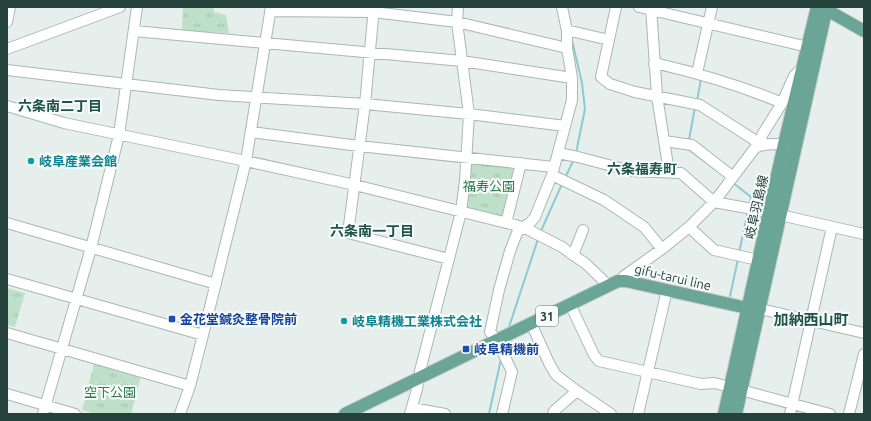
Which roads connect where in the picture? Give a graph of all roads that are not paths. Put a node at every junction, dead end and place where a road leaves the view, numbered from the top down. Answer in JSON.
{"nodes":[{"id":1,"x":10,"y":7,"type":"edge"},
{"id":2,"x":120,"y":7,"type":"edge"},
{"id":3,"x":137,"y":7,"type":"edge"},
{"id":4,"x":458,"y":7,"type":"edge"},
{"id":5,"x":561,"y":7,"type":"edge"},
{"id":6,"x":616,"y":7,"type":"edge"},
{"id":7,"x":639,"y":7,"type":"edge"},
{"id":8,"x":712,"y":7,"type":"edge"},
{"id":9,"x":821,"y":8,"type":"edge"},
{"id":10,"x":271,"y":9,"type":"edge"},
{"id":11,"x":374,"y":9,"type":"edge"},
{"id":12,"x":651,"y":9,"type":"edge"},
{"id":13,"x":7,"y":22,"type":"edge"},
{"id":14,"x":457,"y":22,"type":"junction"},
{"id":15,"x":708,"y":24,"type":"junction"},
{"id":16,"x":134,"y":31,"type":"junction"},
{"id":17,"x":567,"y":31,"type":"junction"},
{"id":18,"x":864,"y":31,"type":"edge"},
{"id":19,"x":609,"y":40,"type":"junction"},
{"id":20,"x":265,"y":43,"type":"junction"},
{"id":21,"x":808,"y":47,"type":"junction"},
{"id":22,"x":567,"y":48,"type":"junction"},
{"id":23,"x":7,"y":50,"type":"edge"},
{"id":24,"x":370,"y":53,"type":"junction"},
{"id":25,"x":462,"y":61,"type":"junction"},
{"id":26,"x":654,"y":64,"type":"junction"},
{"id":27,"x":803,"y":66,"type":"junction"},
{"id":28,"x":7,"y":70,"type":"edge"},
{"id":29,"x":697,"y":73,"type":"junction"},
{"id":30,"x":572,"y":78,"type":"junction"},
{"id":31,"x":127,"y":83,"type":"junction"},
{"id":32,"x":656,"y":96,"type":"junction"},
{"id":33,"x":257,"y":97,"type":"junction"},
{"id":34,"x":782,"y":103,"type":"junction"},
{"id":35,"x":365,"y":104,"type":"junction"},
{"id":36,"x":7,"y":106,"type":"edge"},
{"id":37,"x":470,"y":114,"type":"junction"},
{"id":38,"x":565,"y":126,"type":"junction"},
{"id":39,"x":252,"y":132,"type":"junction"},
{"id":40,"x":119,"y":135,"type":"junction"},
{"id":41,"x":664,"y":141,"type":"junction"},
{"id":42,"x":784,"y":144,"type":"junction"},
{"id":43,"x":760,"y":145,"type":"junction"},
{"id":44,"x":359,"y":146,"type":"junction"},
{"id":45,"x":558,"y":153,"type":"junction"},
{"id":46,"x":467,"y":158,"type":"junction"},
{"id":47,"x":246,"y":161,"type":"junction"},
{"id":48,"x":521,"y":163,"type":"junction"},
{"id":49,"x":553,"y":171,"type":"junction"},
{"id":50,"x":669,"y":172,"type":"junction"},
{"id":51,"x":733,"y":177,"type":"junction"},
{"id":52,"x":355,"y":186,"type":"junction"},
{"id":53,"x":714,"y":202,"type":"junction"},
{"id":54,"x":461,"y":212,"type":"junction"},
{"id":55,"x":774,"y":214,"type":"junction"},
{"id":56,"x":7,"y":223,"type":"edge"},
{"id":57,"x":506,"y":223,"type":"junction"},
{"id":58,"x":523,"y":227,"type":"junction"},
{"id":59,"x":689,"y":227,"type":"junction"},
{"id":60,"x":832,"y":227,"type":"junction"},
{"id":61,"x":583,"y":230,"type":"dead end"},
{"id":62,"x":864,"y":234,"type":"edge"},
{"id":63,"x":91,"y":248,"type":"junction"},
{"id":64,"x":662,"y":249,"type":"junction"},
{"id":65,"x":573,"y":254,"type":"junction"},
{"id":66,"x":449,"y":259,"type":"junction"},
{"id":67,"x":758,"y":260,"type":"junction"},
{"id":68,"x":7,"y":279,"type":"edge"},
{"id":69,"x":621,"y":281,"type":"junction"},
{"id":70,"x":216,"y":284,"type":"junction"},
{"id":71,"x":608,"y":285,"type":"junction"},
{"id":72,"x":667,"y":290,"type":"junction"},
{"id":73,"x":76,"y":298,"type":"junction"},
{"id":74,"x":570,"y":304,"type":"junction"},
{"id":75,"x":747,"y":308,"type":"junction"},
{"id":76,"x":760,"y":309,"type":"junction"},
{"id":77,"x":810,"y":321,"type":"junction"},
{"id":78,"x":531,"y":323,"type":"junction"},
{"id":79,"x":7,"y":333,"type":"edge"},
{"id":80,"x":864,"y":333,"type":"edge"},
{"id":81,"x":203,"y":335,"type":"junction"},
{"id":82,"x":497,"y":340,"type":"junction"},
{"id":83,"x":62,"y":349,"type":"junction"},
{"id":84,"x":864,"y":354,"type":"edge"},
{"id":85,"x":647,"y":371,"type":"junction"},
{"id":86,"x":419,"y":379,"type":"junction"},
{"id":87,"x":190,"y":386,"type":"junction"},
{"id":88,"x":736,"y":389,"type":"junction"},
{"id":89,"x":577,"y":391,"type":"junction"},
{"id":90,"x":7,"y":394,"type":"edge"},
{"id":91,"x":791,"y":409,"type":"edge"},
{"id":92,"x":44,"y":410,"type":"edge"},
{"id":93,"x":411,"y":411,"type":"edge"},
{"id":94,"x":75,"y":414,"type":"edge"},
{"id":95,"x":180,"y":414,"type":"edge"},
{"id":96,"x":345,"y":414,"type":"edge"},
{"id":97,"x":445,"y":414,"type":"edge"},
{"id":98,"x":502,"y":414,"type":"edge"},
{"id":99,"x":553,"y":414,"type":"edge"},
{"id":100,"x":611,"y":414,"type":"edge"},
{"id":101,"x":638,"y":414,"type":"edge"},
{"id":102,"x":724,"y":414,"type":"edge"},
{"id":103,"x":736,"y":414,"type":"edge"},
{"id":104,"x":830,"y":414,"type":"edge"},
{"id":105,"x":849,"y":414,"type":"edge"}],
"edges":[{"from":1,"to":13,"type":"street"},
{"from":2,"to":23,"type":"street"},
{"from":3,"to":16,"type":"street"},
{"from":4,"to":14,"type":"street"},
{"from":5,"to":17,"type":"street"},
{"from":6,"to":19,"type":"street"},
{"from":7,"to":12,"type":"street"},
{"from":8,"to":15,"type":"street"},
{"from":9,"to":18,"type":"main road"},
{"from":9,"to":21,"type":"main road","name":"岐阜羽島線"},
{"from":9,"to":55,"type":"main road","name":"岐阜羽島線"},
{"from":10,"to":11,"type":"street"},
{"from":10,"to":20,"type":"street"},
{"from":11,"to":14,"type":"street"},
{"from":11,"to":24,"type":"street"},
{"from":12,"to":15,"type":"street"},
{"from":12,"to":26,"type":"street"},
{"from":14,"to":22,"type":"street"},
{"from":14,"to":25,"type":"street"},
{"from":15,"to":21,"type":"street"},
{"from":15,"to":29,"type":"street"},
{"from":16,"to":20,"type":"street"},
{"from":16,"to":31,"type":"street"},
{"from":17,"to":19,"type":"street"},
{"from":17,"to":22,"type":"street"},
{"from":19,"to":32,"type":"street"},
{"from":20,"to":24,"type":"street"},
{"from":20,"to":33,"type":"street"},
{"from":21,"to":27,"type":"main road","name":"岐阜羽島線"},
{"from":22,"to":30,"type":"street"},
{"from":24,"to":25,"type":"street"},
{"from":24,"to":35,"type":"street"},
{"from":25,"to":30,"type":"street"},
{"from":25,"to":37,"type":"street"},
{"from":26,"to":29,"type":"street"},
{"from":26,"to":32,"type":"street"},
{"from":27,"to":34,"type":"street"},
{"from":27,"to":42,"type":"main road","name":"岐阜羽島線"},
{"from":28,"to":31,"type":"street"},
{"from":29,"to":34,"type":"street"},
{"from":30,"to":38,"type":"street"},
{"from":31,"to":33,"type":"street"},
{"from":31,"to":40,"type":"street"},
{"from":32,"to":41,"type":"street"},
{"from":32,"to":43,"type":"street"},
{"from":33,"to":35,"type":"street"},
{"from":33,"to":39,"type":"street"},
{"from":34,"to":43,"type":"street"},
{"from":35,"to":37,"type":"street"},
{"from":35,"to":44,"type":"street"},
{"from":36,"to":40,"type":"street"},
{"from":37,"to":38,"type":"street"},
{"from":37,"to":46,"type":"street"},
{"from":38,"to":45,"type":"street"},
{"from":39,"to":44,"type":"street"},
{"from":39,"to":47,"type":"street"},
{"from":40,"to":47,"type":"street"},
{"from":40,"to":63,"type":"street"},
{"from":41,"to":50,"type":"street"},
{"from":41,"to":51,"type":"street"},
{"from":42,"to":43,"type":"street"},
{"from":42,"to":55,"type":"main road","name":"岐阜羽島線"},
{"from":43,"to":51,"type":"street"},
{"from":44,"to":46,"type":"street"},
{"from":44,"to":52,"type":"street"},
{"from":45,"to":49,"type":"street"},
{"from":45,"to":50,"type":"street"},
{"from":46,"to":48,"type":"street"},
{"from":46,"to":54,"type":"street"},
{"from":47,"to":52,"type":"street"},
{"from":47,"to":70,"type":"street"},
{"from":48,"to":49,"type":"street"},
{"from":48,"to":57,"type":"street"},
{"from":49,"to":58,"type":"street"},
{"from":49,"to":64,"type":"street"},
{"from":50,"to":53,"type":"street"},
{"from":51,"to":53,"type":"street"},
{"from":52,"to":54,"type":"street"},
{"from":52,"to":66,"type":"street"},
{"from":53,"to":55,"type":"street"},
{"from":53,"to":59,"type":"street"},
{"from":54,"to":57,"type":"street"},
{"from":54,"to":66,"type":"street"},
{"from":55,"to":60,"type":"street"},
{"from":55,"to":67,"type":"main road","name":"岐阜羽島線"},
{"from":55,"to":76,"type":"main road","name":"岐阜羽島線"},
{"from":56,"to":63,"type":"street"},
{"from":57,"to":58,"type":"street"},
{"from":58,"to":65,"type":"street"},
{"from":58,"to":82,"type":"street"},
{"from":59,"to":64,"type":"street"},
{"from":59,"to":67,"type":"street"},
{"from":60,"to":62,"type":"street"},
{"from":60,"to":77,"type":"street"},
{"from":61,"to":65,"type":"street"},
{"from":63,"to":70,"type":"street"},
{"from":63,"to":73,"type":"street"},
{"from":64,"to":69,"type":"street"},
{"from":65,"to":71,"type":"street"},
{"from":66,"to":86,"type":"street"},
{"from":67,"to":75,"type":"main road","name":"岐阜羽島線"},
{"from":68,"to":73,"type":"street"},
{"from":69,"to":71,"type":"main road","name":"gifu-tarui line","number":"31"},
{"from":69,"to":72,"type":"main road","name":"gifu-tarui line","number":"31"},
{"from":70,"to":81,"type":"street"},
{"from":71,"to":74,"type":"main road","name":"gifu-tarui line","number":"31"},
{"from":72,"to":75,"type":"main road","name":"gifu-tarui line","number":"31"},
{"from":72,"to":85,"type":"street"},
{"from":73,"to":81,"type":"street"},
{"from":73,"to":83,"type":"street"},
{"from":74,"to":78,"type":"main road","name":"gifu-tarui line","number":"31"},
{"from":74,"to":85,"type":"street"},
{"from":75,"to":76,"type":"main road","name":"gifu-tarui line","number":"31"},
{"from":75,"to":88,"type":"main road","name":"岐阜羽島線"},
{"from":76,"to":77,"type":"street"},
{"from":76,"to":88,"type":"main road","name":"岐阜羽島線"},
{"from":77,"to":80,"type":"street"},
{"from":77,"to":91,"type":"street"},
{"from":78,"to":82,"type":"main road","name":"gifu-tarui line","number":"31"},
{"from":78,"to":89,"type":"street"},
{"from":79,"to":83,"type":"street"},
{"from":81,"to":87,"type":"street"},
{"from":82,"to":86,"type":"main road","name":"gifu-tarui line","number":"31"},
{"from":82,"to":98,"type":"street"},
{"from":83,"to":87,"type":"street"},
{"from":83,"to":92,"type":"street"},
{"from":84,"to":105,"type":"street"},
{"from":85,"to":88,"type":"street"},
{"from":85,"to":101,"type":"street"},
{"from":86,"to":93,"type":"street"},
{"from":86,"to":96,"type":"main road","name":"gifu-tarui line","number":"31"},
{"from":87,"to":95,"type":"street"},
{"from":88,"to":91,"type":"street"},
{"from":88,"to":102,"type":"main road","name":"岐阜羽島線"},
{"from":88,"to":103,"type":"main road","name":"岐阜羽島線"},
{"from":89,"to":99,"type":"street"},
{"from":89,"to":100,"type":"street"},
{"from":90,"to":92,"type":"street"},
{"from":91,"to":104,"type":"street"},
{"from":92,"to":94,"type":"street"},
{"from":93,"to":97,"type":"street"}]}
